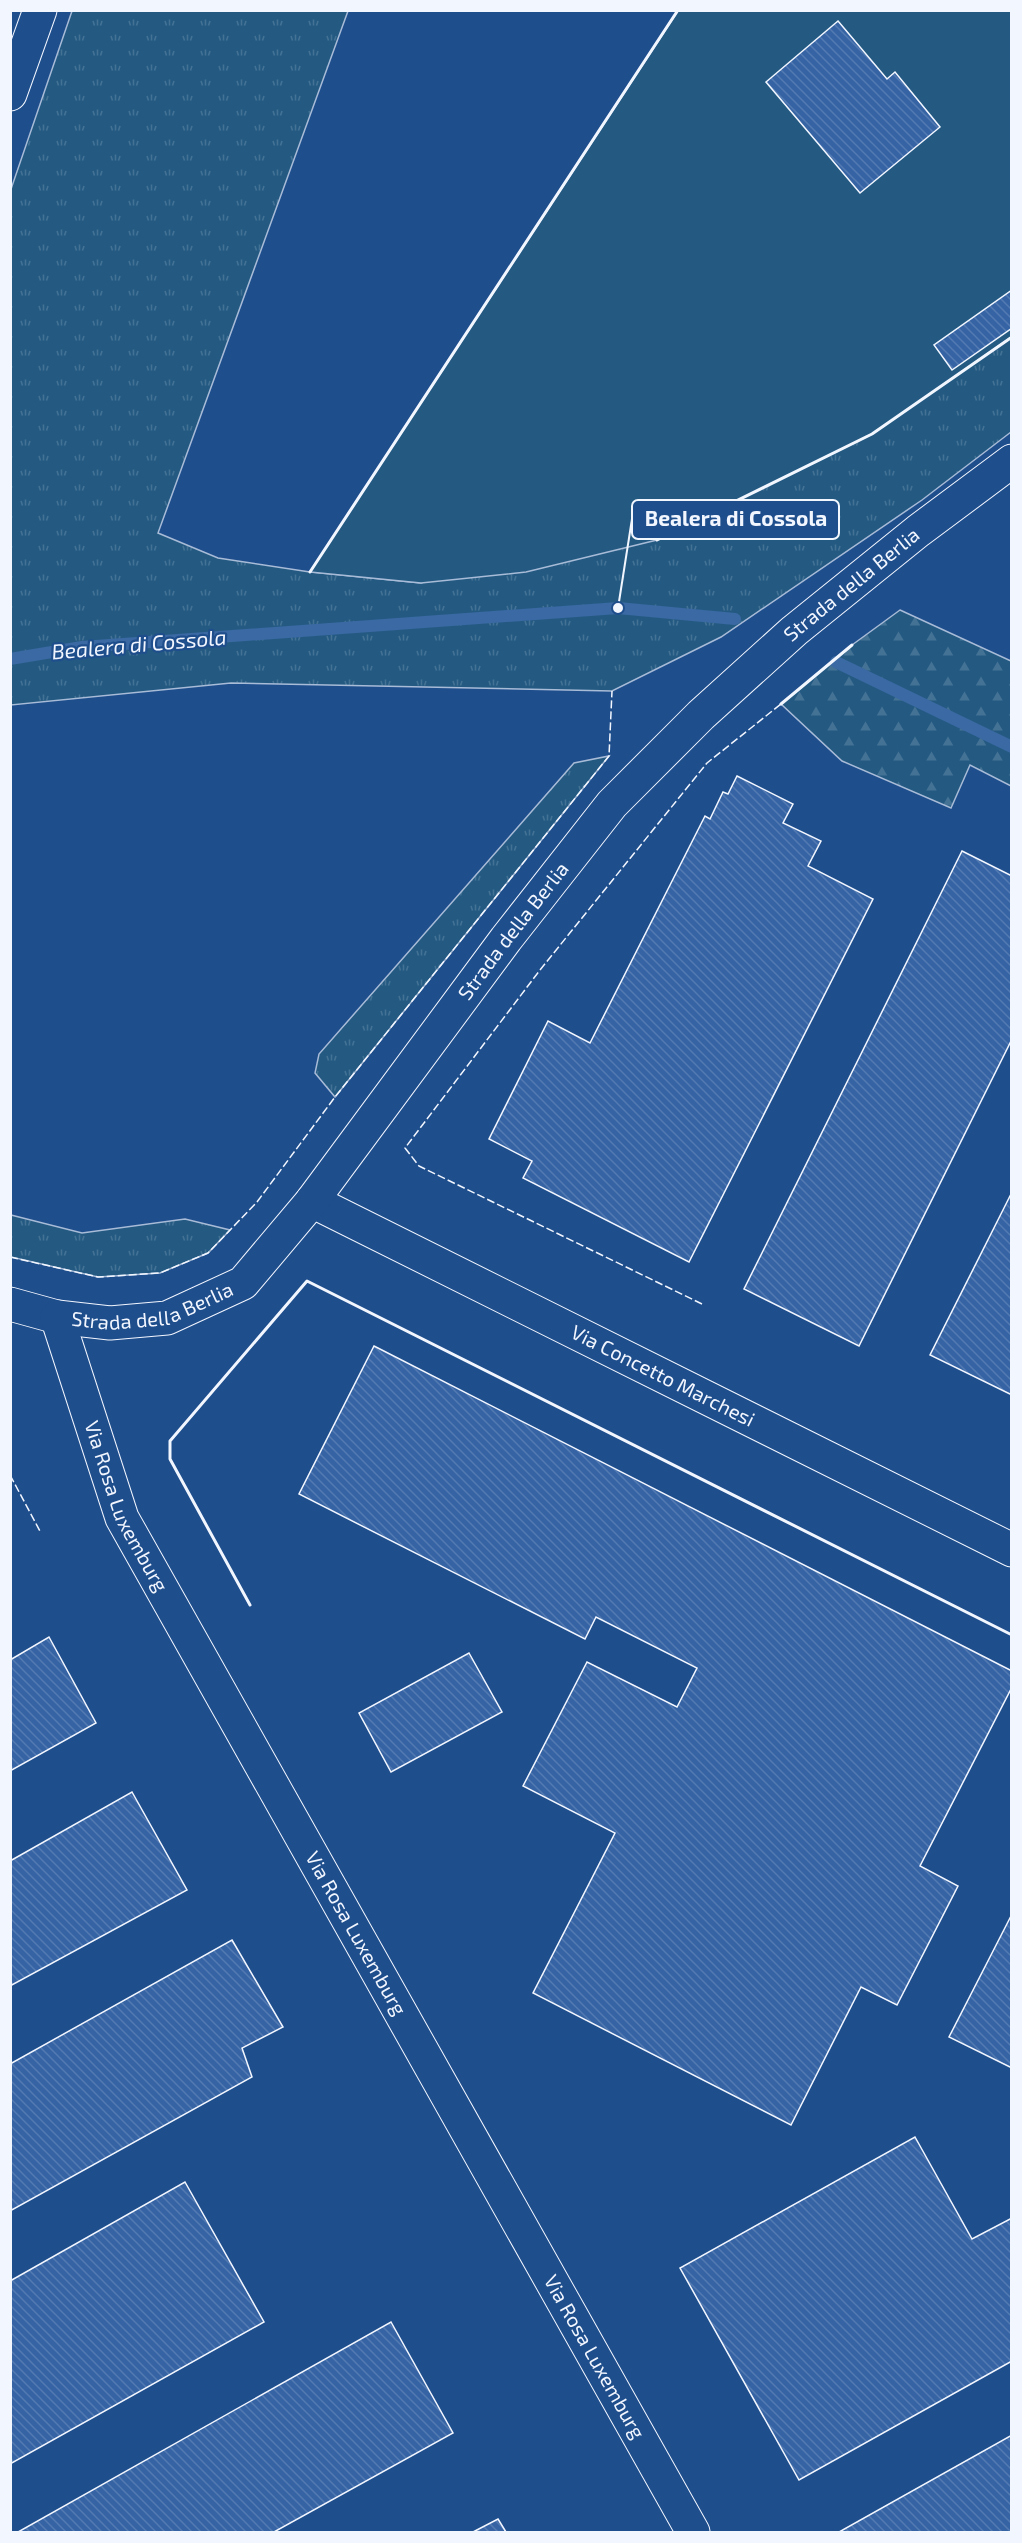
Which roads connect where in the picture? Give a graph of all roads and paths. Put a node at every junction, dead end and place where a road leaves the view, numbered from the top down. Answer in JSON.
{"nodes":[{"id":1,"x":40,"y":10,"type":"edge"},
{"id":2,"x":10,"y":94,"type":"edge"},
{"id":3,"x":1011,"y":461,"type":"edge"},
{"id":4,"x":312,"y":1201,"type":"junction"},
{"id":5,"x":10,"y":1304,"type":"edge"},
{"id":6,"x":57,"y":1317,"type":"junction"},
{"id":7,"x":1011,"y":1550,"type":"edge"},
{"id":8,"x":693,"y":2532,"type":"edge"}],
"edges":[{"from":1,"to":2,"type":"street"},
{"from":3,"to":4,"type":"street","name":"Strada della Berlia"},
{"from":4,"to":6,"type":"street","name":"Strada della Berlia"},
{"from":4,"to":7,"type":"street","name":"Via Concetto Marchesi"},
{"from":5,"to":6,"type":"street","name":"Strada della Berlia"},
{"from":6,"to":8,"type":"street","name":"Via Rosa Luxemburg"}]}
